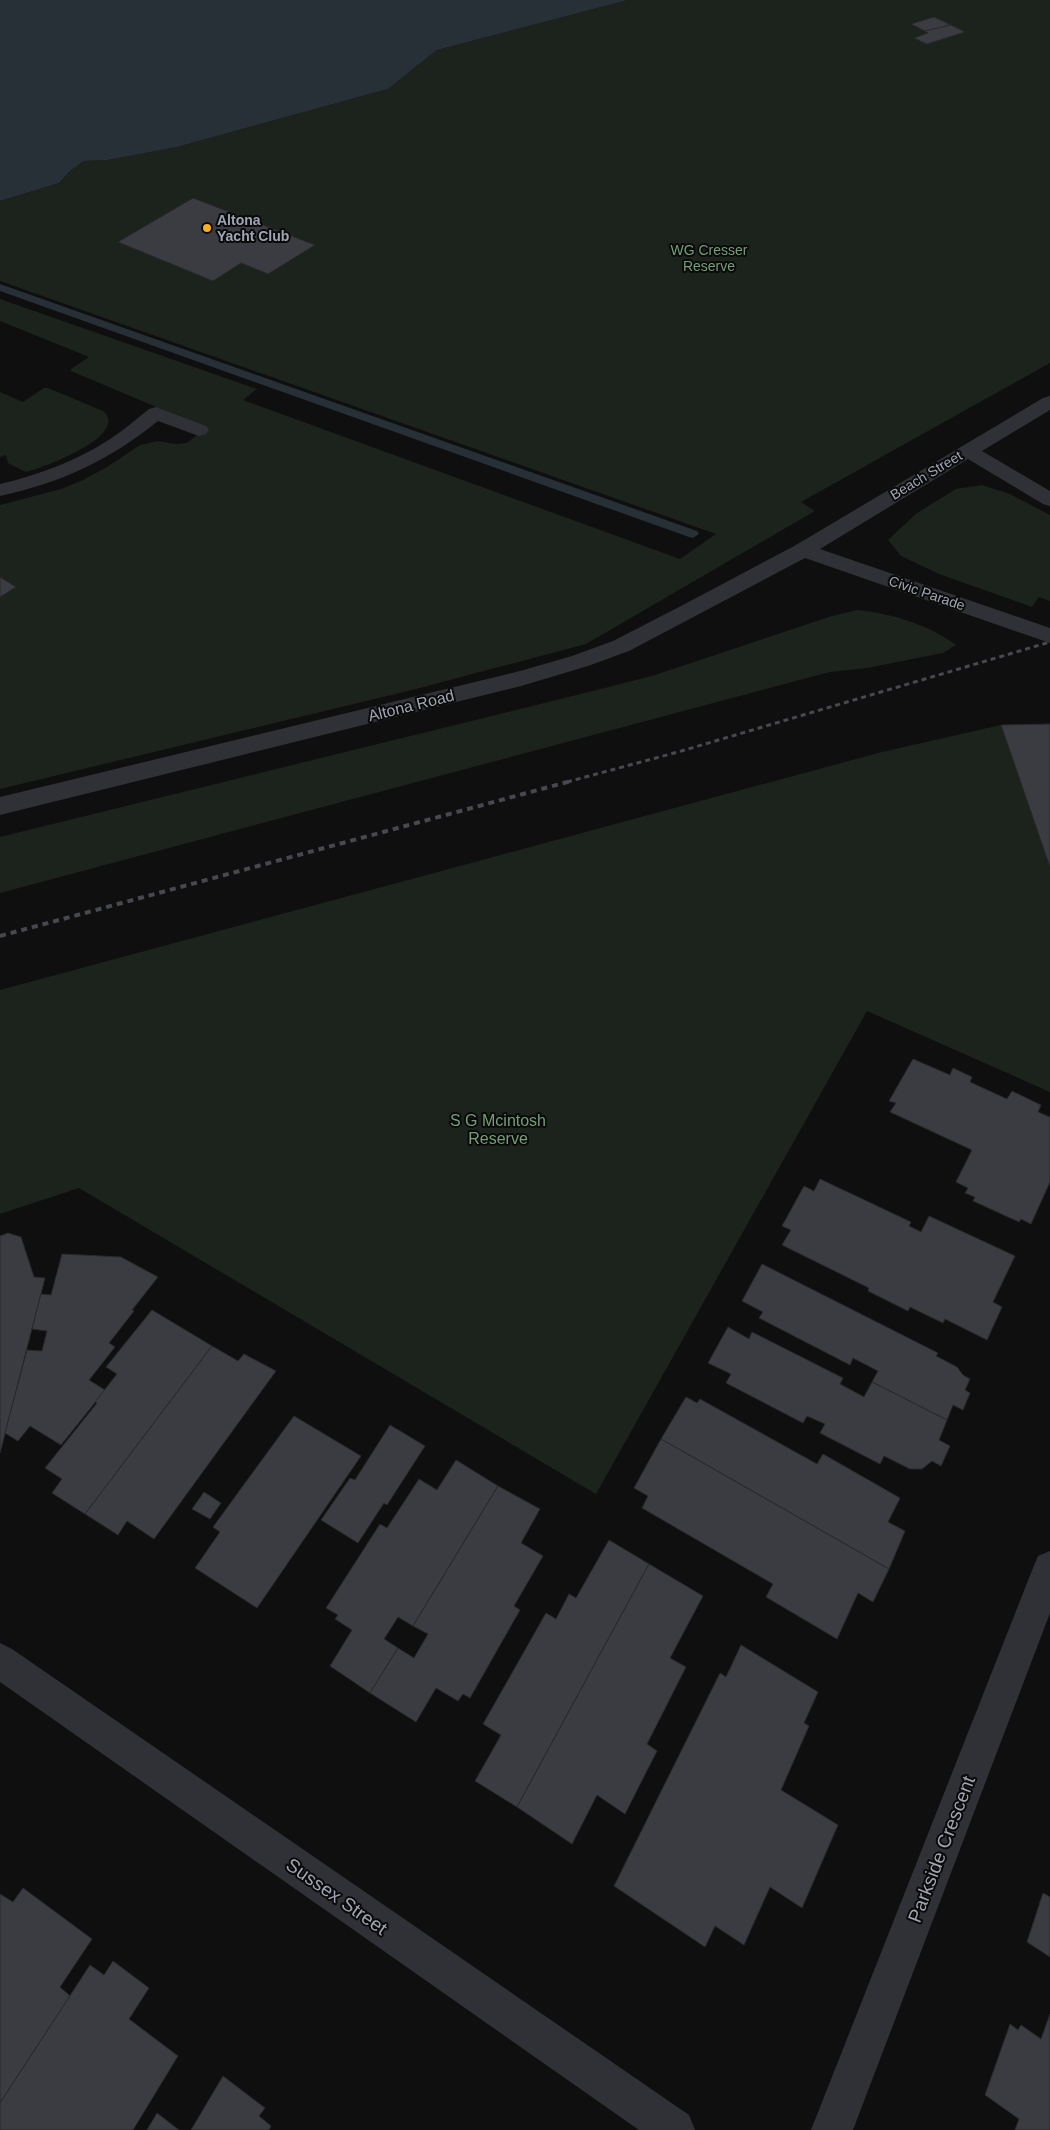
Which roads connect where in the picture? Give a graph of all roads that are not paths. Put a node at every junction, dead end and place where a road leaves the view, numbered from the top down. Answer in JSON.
{"nodes":[{"id":1,"x":1050,"y":402,"type":"edge"},
{"id":2,"x":199,"y":430,"type":"dead end"},
{"id":3,"x":967,"y":450,"type":"junction"},
{"id":4,"x":0,"y":490,"type":"edge"},
{"id":5,"x":1050,"y":500,"type":"edge"},
{"id":6,"x":803,"y":550,"type":"junction"},
{"id":7,"x":1050,"y":636,"type":"edge"},
{"id":8,"x":0,"y":806,"type":"edge"},
{"id":9,"x":1050,"y":1568,"type":"edge"},
{"id":10,"x":0,"y":1661,"type":"edge"},
{"id":11,"x":674,"y":2130,"type":"edge"},
{"id":12,"x":832,"y":2130,"type":"edge"}],
"edges":[{"from":1,"to":3,"type":"street","name":"Beach Street"},
{"from":2,"to":4,"type":"street"},
{"from":3,"to":5,"type":"street"},
{"from":3,"to":6,"type":"street","name":"Beach Street"},
{"from":6,"to":7,"type":"street","name":"Civic Parade"},
{"from":6,"to":8,"type":"street","name":"Altona Road"},
{"from":9,"to":12,"type":"street","name":"Parkside Crescent"},
{"from":10,"to":11,"type":"street","name":"Sussex Street"}]}
